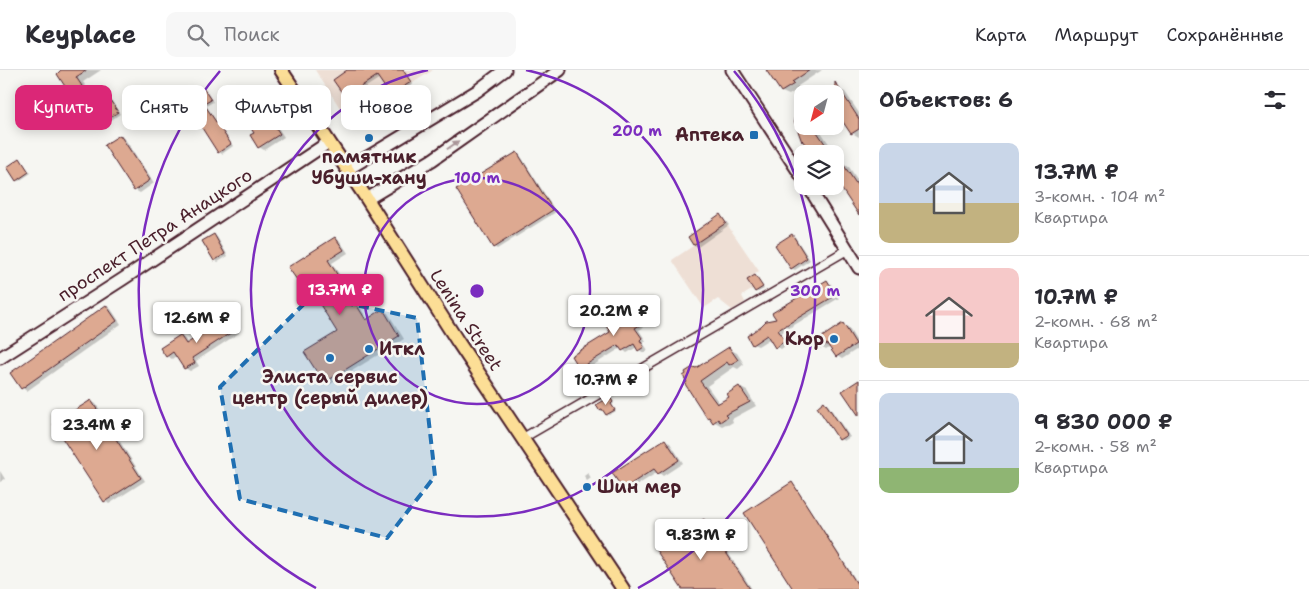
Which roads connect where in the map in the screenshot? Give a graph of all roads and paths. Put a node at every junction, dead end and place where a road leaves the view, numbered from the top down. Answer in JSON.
{"nodes":[{"id":1,"x":281,"y":70,"type":"edge"},
{"id":2,"x":505,"y":70,"type":"edge"},
{"id":3,"x":560,"y":70,"type":"edge"},
{"id":4,"x":732,"y":70,"type":"edge"},
{"id":5,"x":329,"y":142,"type":"junction"},
{"id":6,"x":794,"y":165,"type":"edge"},
{"id":7,"x":348,"y":169,"type":"junction"},
{"id":8,"x":813,"y":195,"type":"edge"},
{"id":9,"x":367,"y":199,"type":"junction"},
{"id":10,"x":847,"y":250,"type":"junction"},
{"id":11,"x":859,"y":268,"type":"edge"},
{"id":12,"x":0,"y":358,"type":"edge"},
{"id":13,"x":523,"y":438,"type":"junction"},
{"id":14,"x":623,"y":589,"type":"edge"}],
"edges":[{"from":1,"to":5,"type":"main road","name":"Lenina Street"},
{"from":2,"to":7,"type":"main road"},
{"from":9,"to":3,"type":"main road","one_way":true},
{"from":4,"to":6,"type":"main road"},
{"from":5,"to":7,"type":"main road","name":"Lenina Street"},
{"from":5,"to":12,"type":"main road","name":"проспект Петра Анацкого"},
{"from":7,"to":9,"type":"main road","name":"Lenina Street"},
{"from":8,"to":10,"type":"main road"},
{"from":9,"to":13,"type":"main road","name":"Lenina Street"},
{"from":10,"to":11,"type":"main road"},
{"from":10,"to":13,"type":"street"},
{"from":13,"to":14,"type":"main road","name":"Lenina Street"}]}
